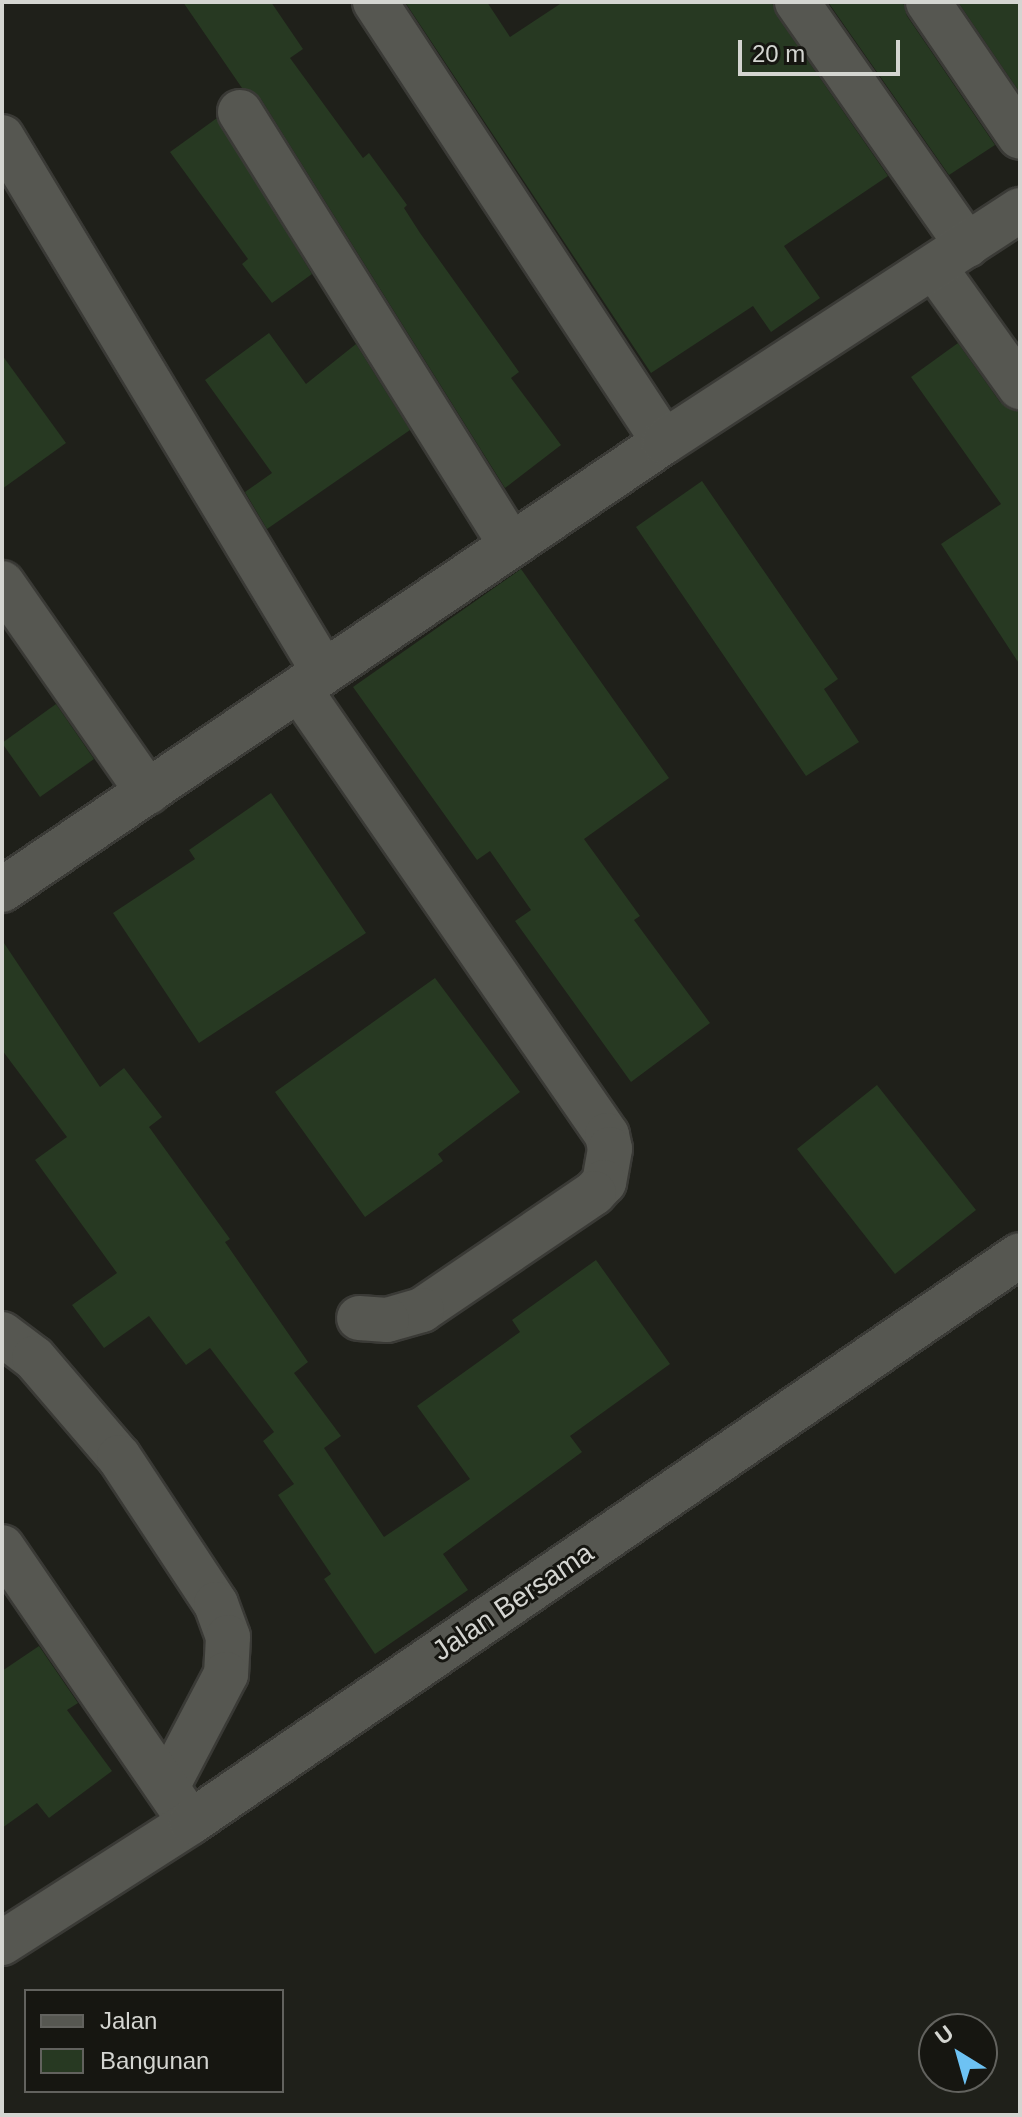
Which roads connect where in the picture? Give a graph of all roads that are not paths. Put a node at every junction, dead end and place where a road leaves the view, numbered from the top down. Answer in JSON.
{"nodes":[{"id":1,"x":375,"y":2,"type":"edge"},
{"id":2,"x":797,"y":2,"type":"edge"},
{"id":3,"x":928,"y":2,"type":"edge"},
{"id":4,"x":240,"y":112,"type":"dead end"},
{"id":5,"x":2,"y":137,"type":"edge"},
{"id":6,"x":1020,"y":137,"type":"edge"},
{"id":7,"x":1020,"y":210,"type":"edge"},
{"id":8,"x":951,"y":256,"type":"junction"},
{"id":9,"x":1020,"y":387,"type":"edge"},
{"id":10,"x":664,"y":442,"type":"junction"},
{"id":11,"x":511,"y":545,"type":"junction"},
{"id":12,"x":2,"y":583,"type":"edge"},
{"id":13,"x":311,"y":681,"type":"junction"},
{"id":14,"x":148,"y":792,"type":"junction"},
{"id":15,"x":2,"y":890,"type":"edge"},
{"id":16,"x":1020,"y":1255,"type":"edge"},
{"id":17,"x":359,"y":1318,"type":"dead end"},
{"id":18,"x":2,"y":1334,"type":"edge"},
{"id":19,"x":2,"y":1547,"type":"edge"},
{"id":20,"x":179,"y":1804,"type":"junction"},
{"id":21,"x":2,"y":1943,"type":"edge"}],
"edges":[{"from":1,"to":10,"type":"street"},
{"from":2,"to":8,"type":"street"},
{"from":3,"to":6,"type":"street"},
{"from":4,"to":11,"type":"street"},
{"from":5,"to":13,"type":"street"},
{"from":7,"to":8,"type":"street"},
{"from":8,"to":9,"type":"street"},
{"from":8,"to":10,"type":"street"},
{"from":10,"to":11,"type":"street"},
{"from":11,"to":13,"type":"street"},
{"from":12,"to":14,"type":"street"},
{"from":13,"to":14,"type":"street"},
{"from":13,"to":17,"type":"street"},
{"from":14,"to":15,"type":"street"},
{"from":16,"to":20,"type":"street","name":"Jalan Bersama"},
{"from":18,"to":20,"type":"street"},
{"from":19,"to":20,"type":"street"},
{"from":20,"to":21,"type":"street","name":"Jalan Bersama"}]}
